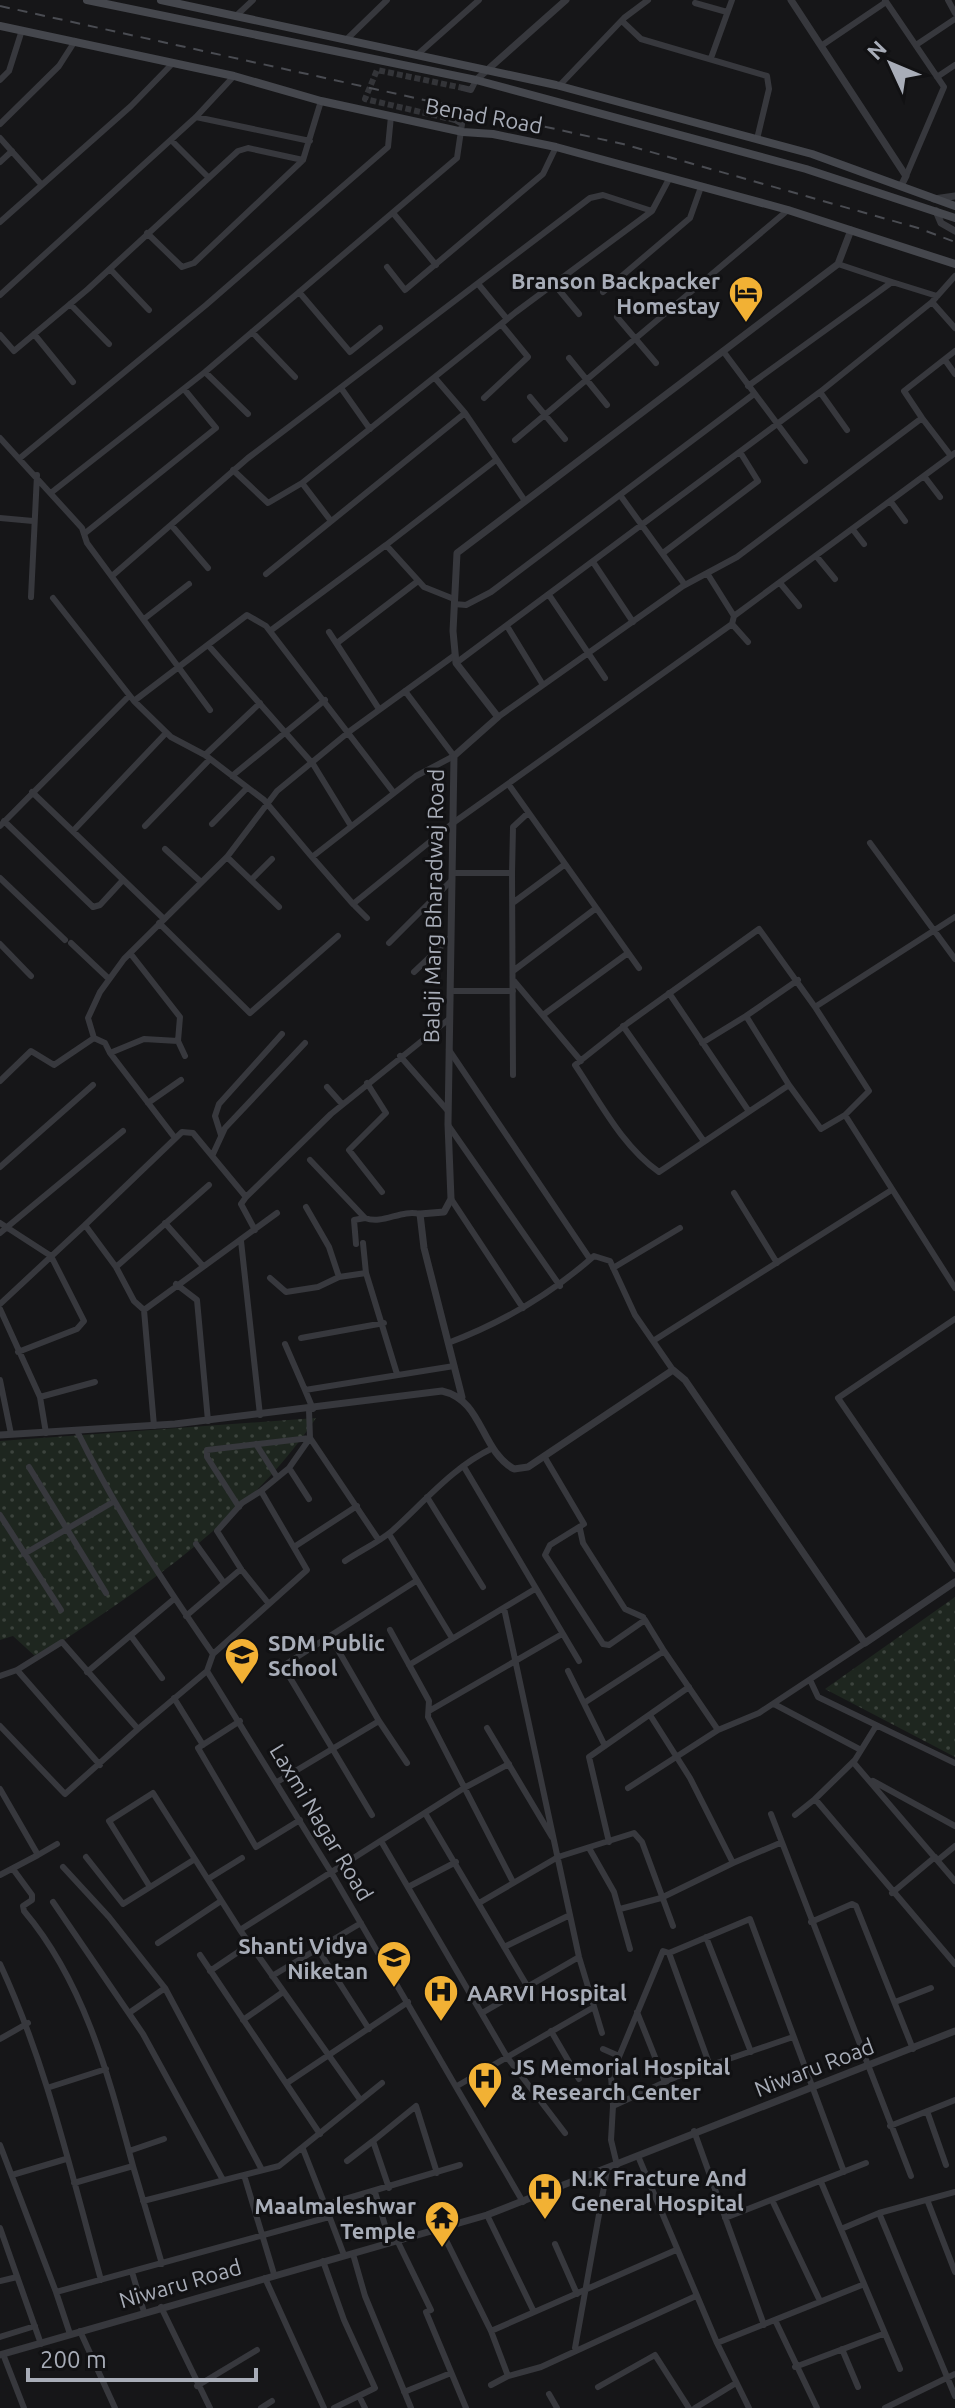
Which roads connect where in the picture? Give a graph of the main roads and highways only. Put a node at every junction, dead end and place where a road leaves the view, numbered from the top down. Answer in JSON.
{"nodes":[{"id":1,"x":87,"y":0,"type":"edge"},
{"id":2,"x":161,"y":0,"type":"edge"},
{"id":3,"x":178,"y":2,"type":"edge"},
{"id":4,"x":0,"y":26,"type":"edge"},
{"id":5,"x":391,"y":48,"type":"junction"},
{"id":6,"x":387,"y":62,"type":"junction"},
{"id":7,"x":955,"y":206,"type":"edge"},
{"id":8,"x":952,"y":217,"type":"edge"},
{"id":9,"x":955,"y":264,"type":"edge"}],
"edges":[{"from":1,"to":6,"type":"main road"},
{"from":2,"to":3,"type":"main road"},
{"from":3,"to":5,"type":"main road"},
{"from":4,"to":9,"type":"main road","name":"Benad Road"},
{"from":5,"to":6,"type":"main road"},
{"from":5,"to":7,"type":"main road"},
{"from":6,"to":8,"type":"main road"}]}
